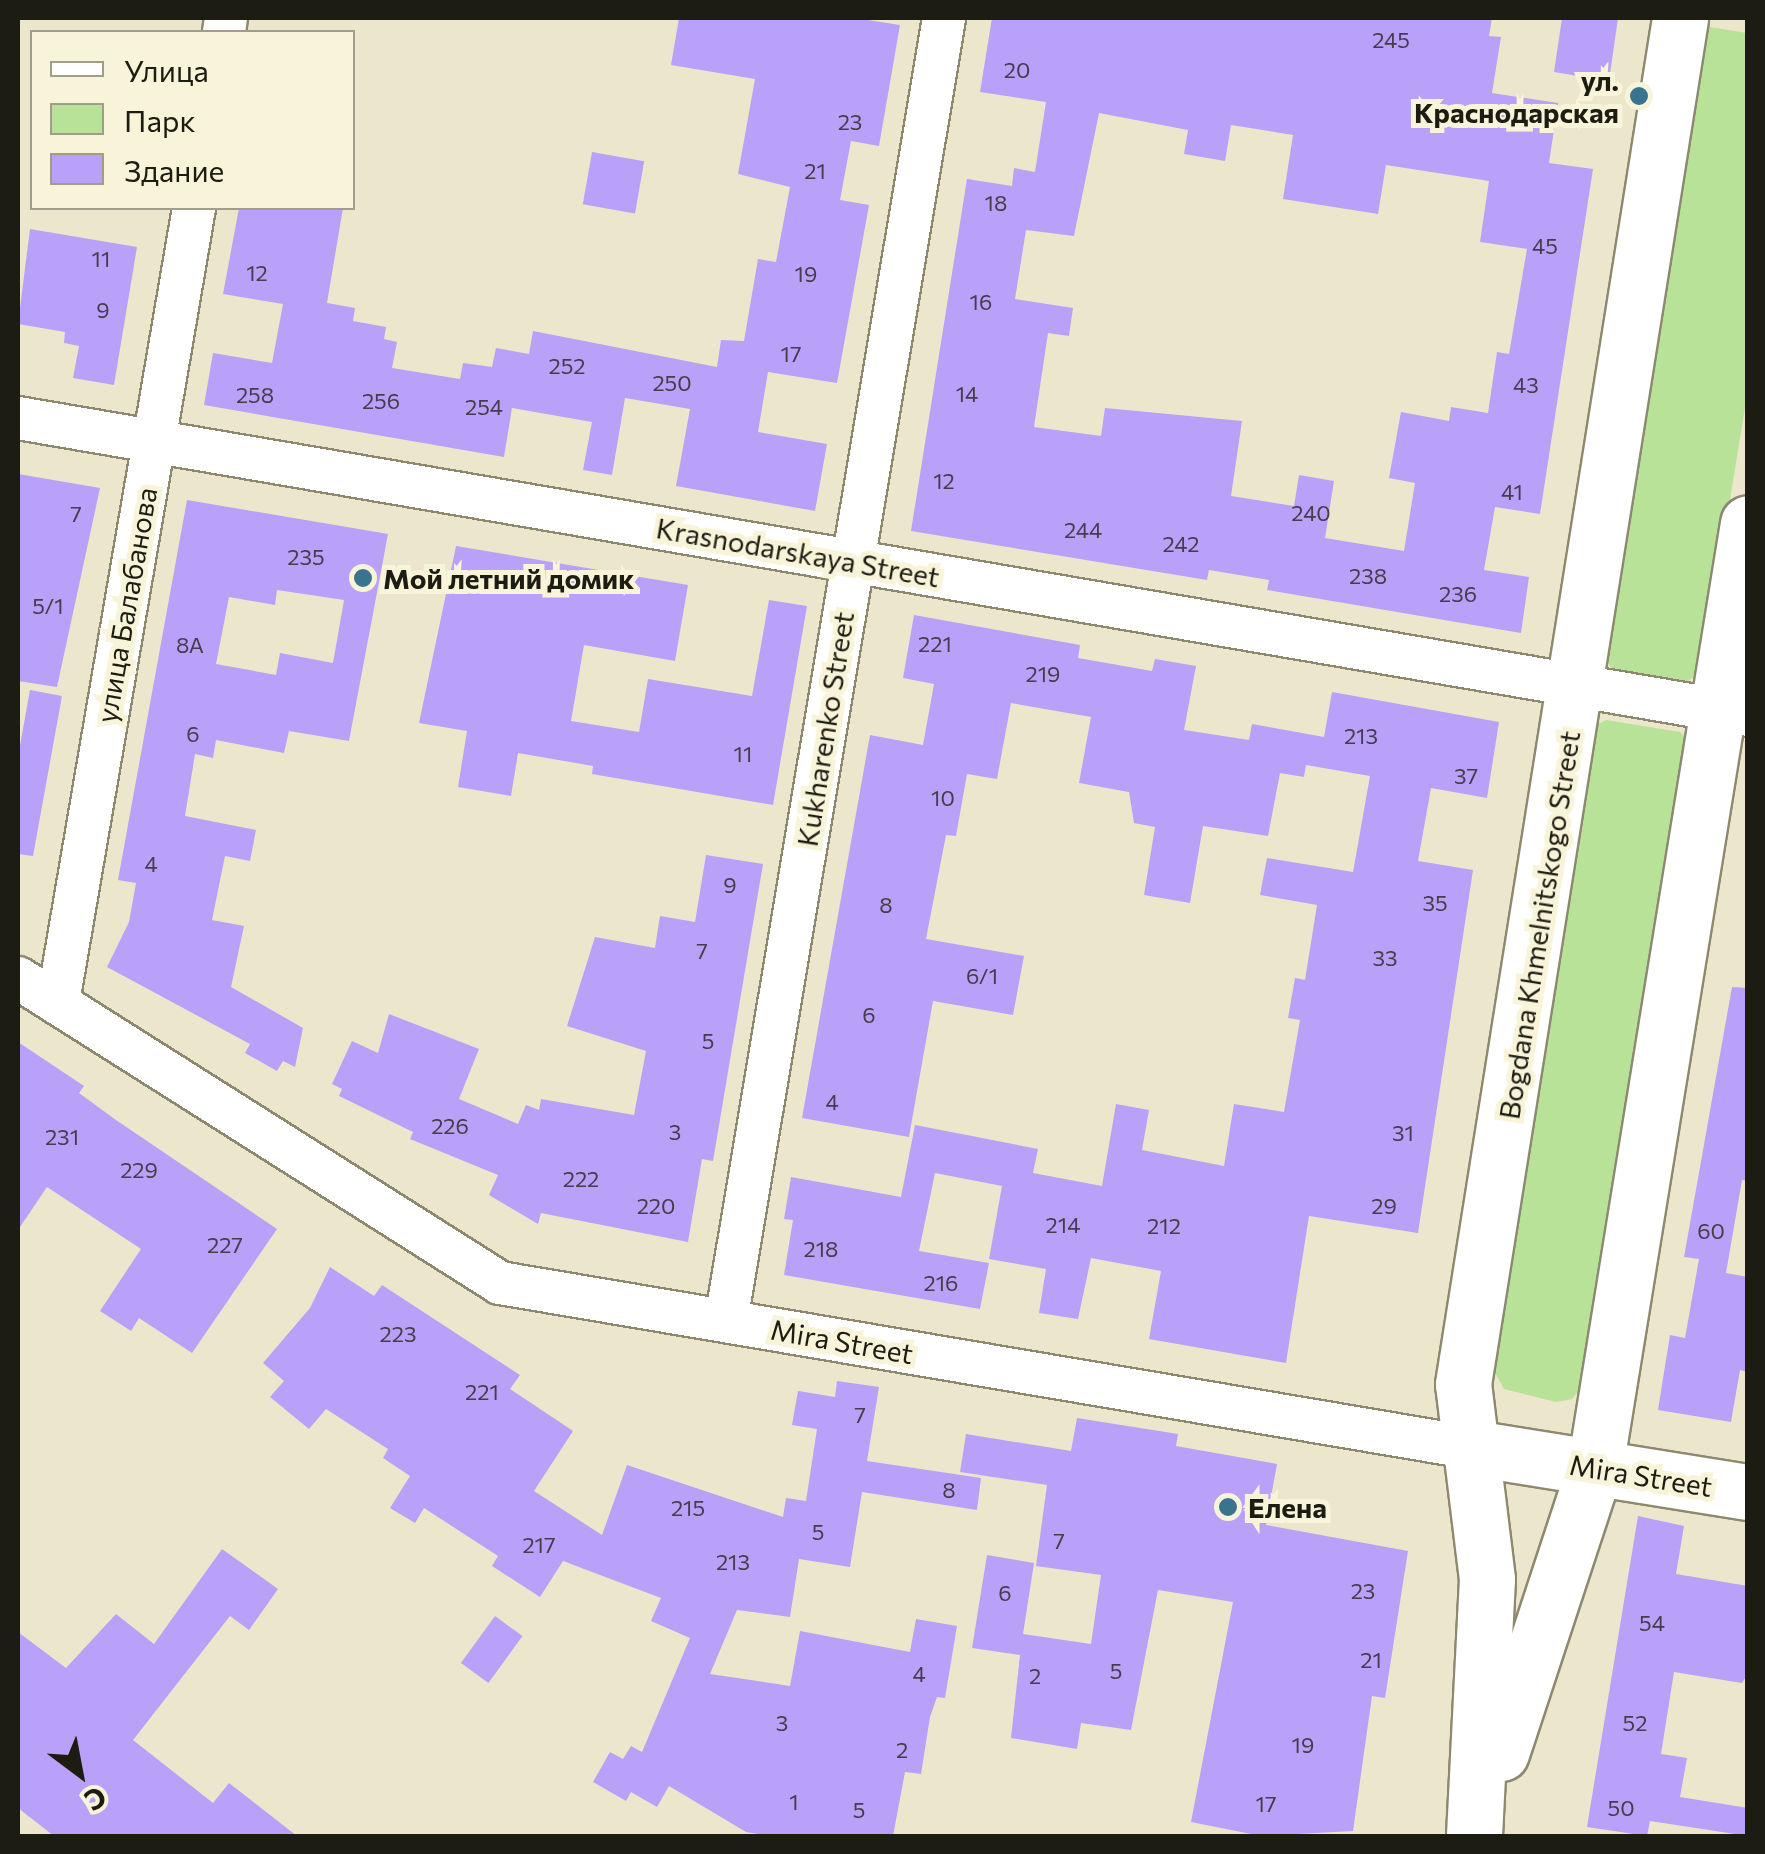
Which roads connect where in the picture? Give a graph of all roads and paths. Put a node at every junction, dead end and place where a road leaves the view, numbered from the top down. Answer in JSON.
{"nodes":[{"id":1,"x":944,"y":18,"type":"edge"},
{"id":2,"x":1680,"y":18,"type":"edge"},
{"id":3,"x":194,"y":210,"type":"edge"},
{"id":4,"x":18,"y":418,"type":"edge"},
{"id":5,"x":154,"y":442,"type":"junction"},
{"id":6,"x":1748,"y":522,"type":"edge"},
{"id":7,"x":853,"y":562,"type":"junction"},
{"id":8,"x":1578,"y":686,"type":"junction"},
{"id":9,"x":1732,"y":713,"type":"edge"},
{"id":10,"x":18,"y":978,"type":"edge"},
{"id":11,"x":58,"y":1002,"type":"junction"},
{"id":12,"x":726,"y":1322,"type":"junction"},
{"id":13,"x":1472,"y":1448,"type":"junction"},
{"id":14,"x":1594,"y":1468,"type":"junction"},
{"id":15,"x":1748,"y":1492,"type":"edge"},
{"id":16,"x":1474,"y":1836,"type":"edge"}],
"edges":[{"from":1,"to":7,"type":"street","name":"Kukharenko Street"},
{"from":2,"to":8,"type":"main road","name":"Bogdana Khmelnitskogo Street"},
{"from":3,"to":5,"type":"street","name":"улица Балабанова"},
{"from":4,"to":5,"type":"street","name":"Krasnodarskaya Street"},
{"from":5,"to":7,"type":"street","name":"Krasnodarskaya Street"},
{"from":5,"to":11,"type":"street","name":"улица Балабанова"},
{"from":6,"to":9,"type":"main road","name":"Bogdana Khmelnitskogo Street"},
{"from":7,"to":8,"type":"street","name":"Krasnodarskaya Street"},
{"from":7,"to":12,"type":"street","name":"Kukharenko Street"},
{"from":8,"to":9,"type":"street","name":"Krasnodarskaya Street"},
{"from":8,"to":13,"type":"main road","name":"Bogdana Khmelnitskogo Street"},
{"from":9,"to":14,"type":"main road","name":"Bogdana Khmelnitskogo Street"},
{"from":10,"to":11,"type":"street","name":"Mira Street"},
{"from":11,"to":12,"type":"street","name":"Mira Street"},
{"from":12,"to":13,"type":"street","name":"Mira Street"},
{"from":13,"to":14,"type":"main road","name":"Mira Street"},
{"from":13,"to":16,"type":"main road","name":"Bogdana Khmelnitskogo Street"},
{"from":14,"to":15,"type":"main road","name":"Mira Street"},
{"from":14,"to":16,"type":"main road","name":"Bogdana Khmelnitskogo Street"}]}
